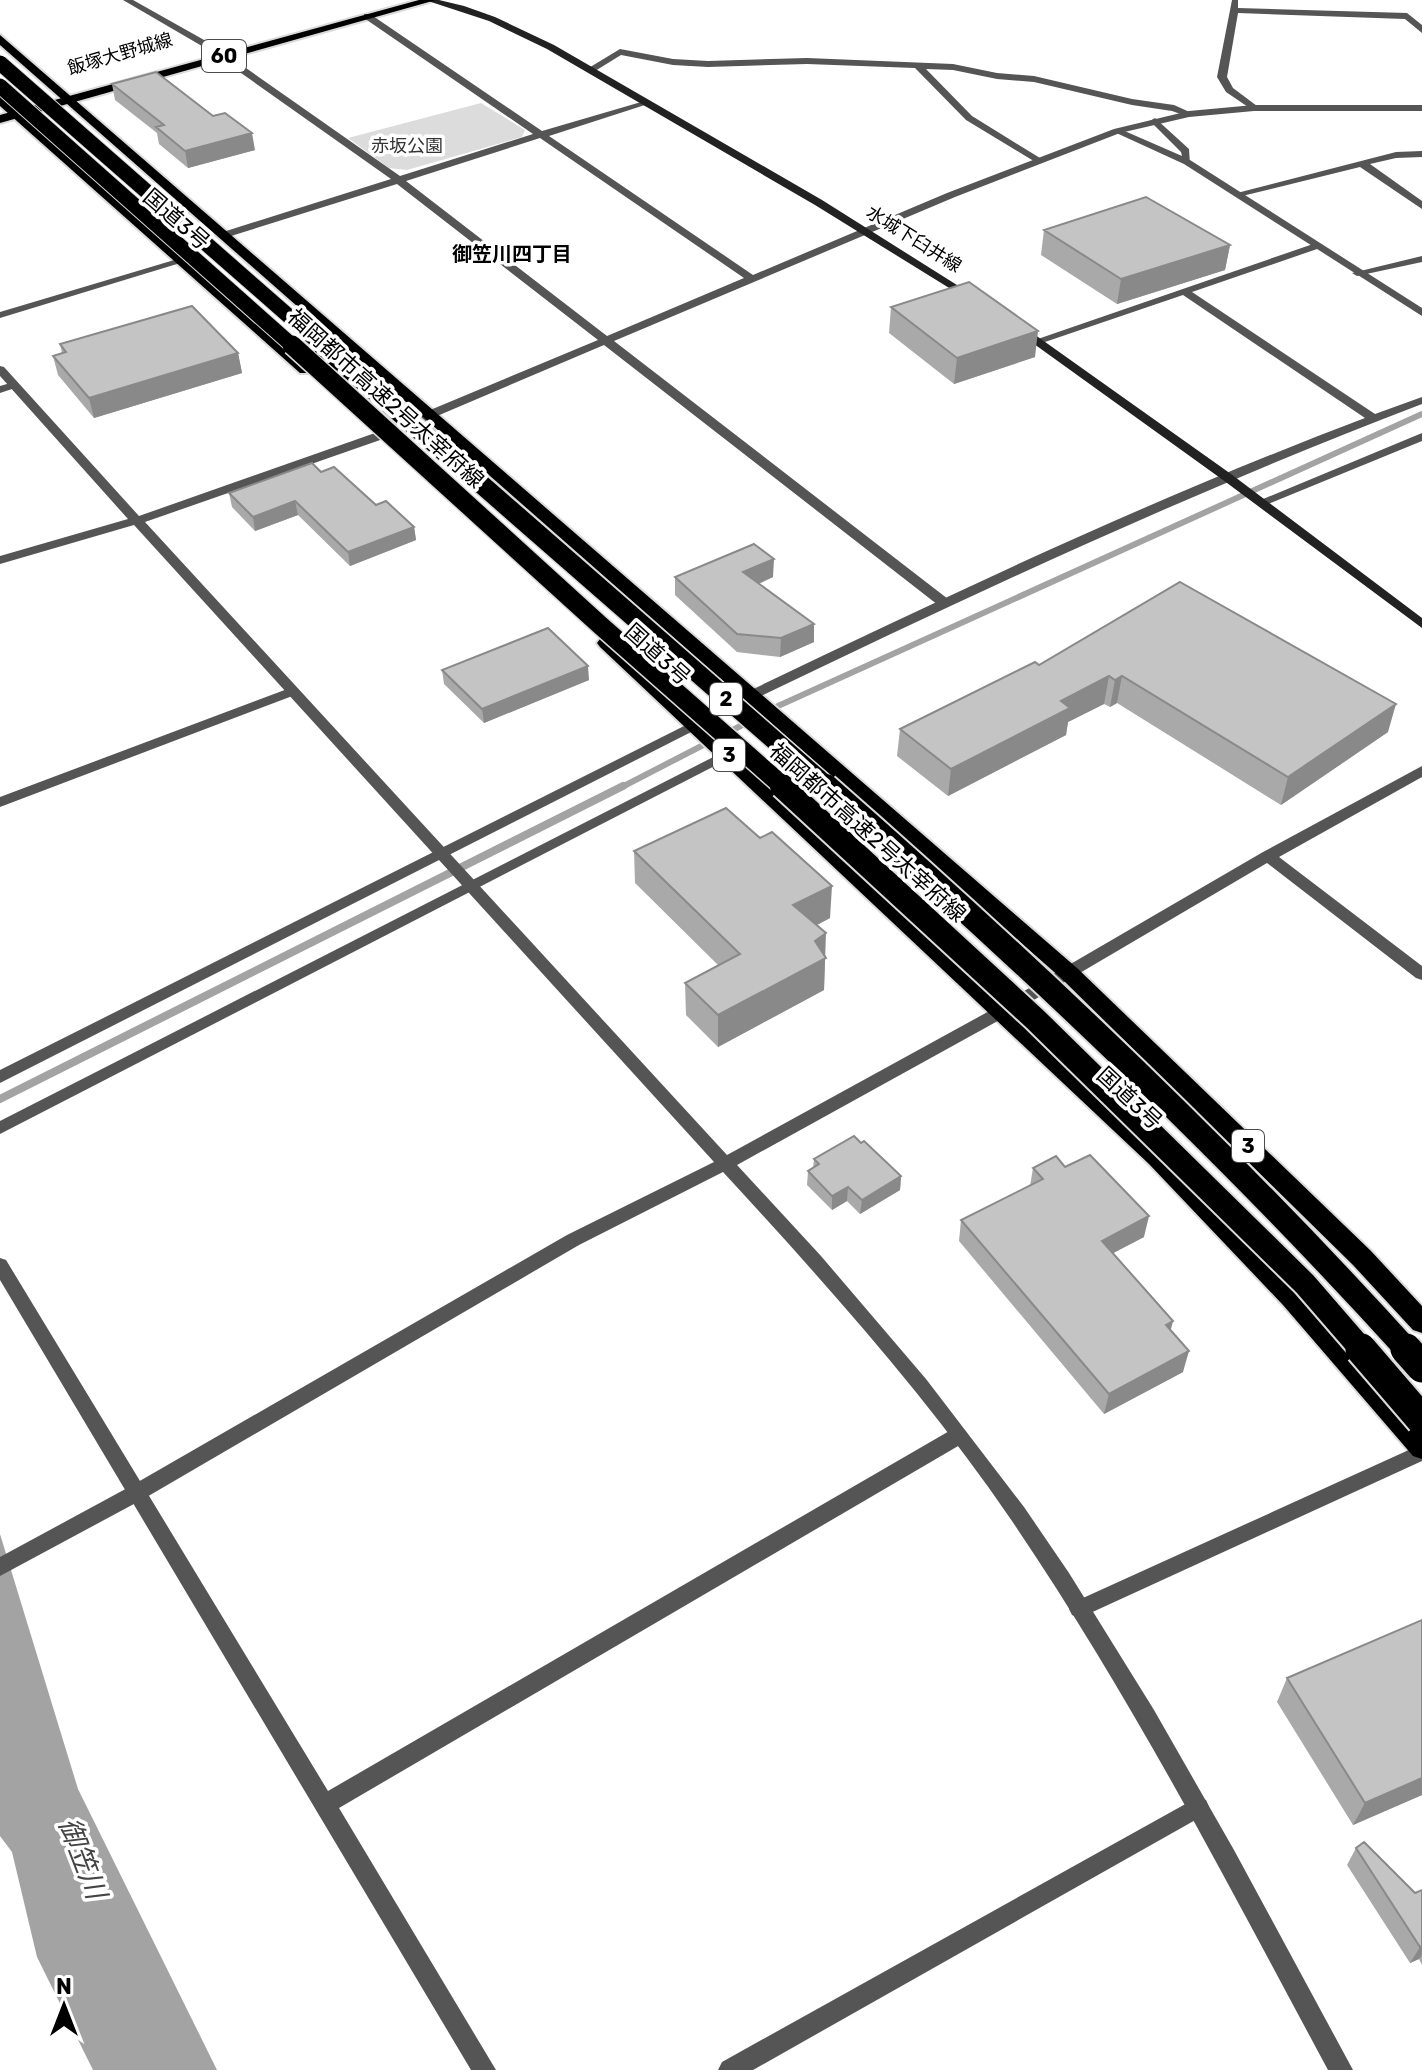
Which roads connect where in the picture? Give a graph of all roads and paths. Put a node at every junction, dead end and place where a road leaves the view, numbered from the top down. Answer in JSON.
{"nodes":[{"id":1,"x":127,"y":0,"type":"edge"},
{"id":2,"x":430,"y":0,"type":"edge"},
{"id":3,"x":1234,"y":5,"type":"edge"},
{"id":4,"x":352,"y":7,"type":"dead end"},
{"id":5,"x":366,"y":10,"type":"junction"},
{"id":6,"x":1422,"y":30,"type":"edge"},
{"id":7,"x":267,"y":31,"type":"dead end"},
{"id":8,"x":0,"y":39,"type":"edge"},
{"id":9,"x":210,"y":47,"type":"junction"},
{"id":10,"x":222,"y":56,"type":"junction"},
{"id":11,"x":0,"y":63,"type":"edge"},
{"id":12,"x":918,"y":66,"type":"junction"},
{"id":13,"x":592,"y":69,"type":"junction"},
{"id":14,"x":63,"y":95,"type":"junction"},
{"id":15,"x":645,"y":102,"type":"junction"},
{"id":16,"x":4,"y":105,"type":"edge"},
{"id":17,"x":1254,"y":108,"type":"junction"},
{"id":18,"x":1422,"y":108,"type":"edge"},
{"id":19,"x":1189,"y":114,"type":"junction"},
{"id":20,"x":1155,"y":121,"type":"junction"},
{"id":21,"x":1117,"y":131,"type":"junction"},
{"id":22,"x":543,"y":135,"type":"junction"},
{"id":23,"x":1422,"y":154,"type":"edge"},
{"id":24,"x":1037,"y":160,"type":"junction"},
{"id":25,"x":1187,"y":162,"type":"junction"},
{"id":26,"x":1361,"y":163,"type":"junction"},
{"id":27,"x":396,"y":178,"type":"junction"},
{"id":28,"x":1238,"y":194,"type":"junction"},
{"id":29,"x":1422,"y":206,"type":"edge"},
{"id":30,"x":868,"y":231,"type":"junction"},
{"id":31,"x":227,"y":234,"type":"junction"},
{"id":32,"x":1316,"y":246,"type":"junction"},
{"id":33,"x":1422,"y":259,"type":"edge"},
{"id":34,"x":185,"y":260,"type":"junction"},
{"id":35,"x":1357,"y":273,"type":"junction"},
{"id":36,"x":752,"y":279,"type":"junction"},
{"id":37,"x":1184,"y":291,"type":"junction"},
{"id":38,"x":986,"y":307,"type":"edge"},
{"id":39,"x":1422,"y":313,"type":"edge"},
{"id":40,"x":0,"y":315,"type":"edge"},
{"id":41,"x":1012,"y":324,"type":"edge"},
{"id":42,"x":603,"y":341,"type":"junction"},
{"id":43,"x":1038,"y":341,"type":"junction"},
{"id":44,"x":0,"y":369,"type":"edge"},
{"id":45,"x":14,"y":385,"type":"junction"},
{"id":46,"x":0,"y":390,"type":"edge"},
{"id":47,"x":1422,"y":400,"type":"edge"},
{"id":48,"x":433,"y":414,"type":"junction"},
{"id":49,"x":1373,"y":418,"type":"junction"},
{"id":50,"x":379,"y":436,"type":"junction"},
{"id":51,"x":1416,"y":439,"type":"edge"},
{"id":52,"x":1422,"y":451,"type":"edge"},
{"id":53,"x":1227,"y":477,"type":"junction"},
{"id":54,"x":1262,"y":502,"type":"junction"},
{"id":55,"x":136,"y":521,"type":"junction"},
{"id":56,"x":0,"y":560,"type":"edge"},
{"id":57,"x":943,"y":602,"type":"junction"},
{"id":58,"x":1422,"y":624,"type":"edge"},
{"id":59,"x":290,"y":692,"type":"junction"},
{"id":60,"x":750,"y":696,"type":"junction"},
{"id":61,"x":696,"y":724,"type":"junction"},
{"id":62,"x":727,"y":754,"type":"junction"},
{"id":63,"x":1422,"y":771,"type":"edge"},
{"id":64,"x":0,"y":802,"type":"edge"},
{"id":65,"x":441,"y":854,"type":"junction"},
{"id":66,"x":1268,"y":856,"type":"junction"},
{"id":67,"x":471,"y":886,"type":"junction"},
{"id":68,"x":1069,"y":973,"type":"junction"},
{"id":69,"x":1422,"y":974,"type":"edge"},
{"id":70,"x":999,"y":1013,"type":"junction"},
{"id":71,"x":0,"y":1077,"type":"edge"},
{"id":72,"x":0,"y":1128,"type":"edge"},
{"id":73,"x":725,"y":1164,"type":"junction"},
{"id":74,"x":0,"y":1265,"type":"edge"},
{"id":75,"x":1422,"y":1323,"type":"edge"},
{"id":76,"x":1422,"y":1367,"type":"edge"},
{"id":77,"x":1422,"y":1420,"type":"edge"},
{"id":78,"x":958,"y":1436,"type":"junction"},
{"id":79,"x":1422,"y":1450,"type":"edge"},
{"id":80,"x":138,"y":1492,"type":"junction"},
{"id":81,"x":0,"y":1567,"type":"edge"},
{"id":82,"x":1079,"y":1609,"type":"junction"},
{"id":83,"x":324,"y":1805,"type":"junction"},
{"id":84,"x":1198,"y":1807,"type":"junction"},
{"id":85,"x":484,"y":2070,"type":"edge"},
{"id":86,"x":730,"y":2070,"type":"edge"},
{"id":87,"x":1341,"y":2070,"type":"edge"}],
"edges":[{"from":1,"to":9,"type":"street"},
{"from":2,"to":5,"type":"main road","name":"飯塚大野城線","number":"60"},
{"from":2,"to":13,"type":"main road","name":"水城下臼井線"},
{"from":3,"to":6,"type":"street"},
{"from":3,"to":17,"type":"street"},
{"from":4,"to":5,"type":"main road","name":"飯塚大野城線","number":"60"},
{"from":5,"to":10,"type":"main road","name":"飯塚大野城線","number":"60"},
{"from":5,"to":22,"type":"street"},
{"from":7,"to":9,"type":"main road","name":"飯塚大野城線","number":"60"},
{"from":8,"to":14,"type":"highway","name":"国道3号","number":"3"},
{"from":9,"to":10,"type":"street"},
{"from":9,"to":14,"type":"main road","name":"飯塚大野城線","number":"60"},
{"from":10,"to":14,"type":"main road","name":"飯塚大野城線","number":"60"},
{"from":10,"to":27,"type":"street"},
{"from":11,"to":76,"type":"highway","name":"福岡都市高速2号太宰府線","number":"2","bridge":true},
{"from":12,"to":13,"type":"street"},
{"from":12,"to":19,"type":"street"},
{"from":12,"to":24,"type":"street"},
{"from":13,"to":15,"type":"main road","name":"水城下臼井線"},
{"from":14,"to":16,"type":"main road","name":"飯塚大野城線","number":"60"},
{"from":14,"to":31,"type":"highway","name":"国道3号","number":"3"},
{"from":15,"to":22,"type":"street"},
{"from":15,"to":30,"type":"main road","name":"水城下臼井線"},
{"from":16,"to":34,"type":"highway","name":"国道3号","number":"3"},
{"from":16,"to":77,"type":"highway","name":"福岡都市高速2号太宰府線","number":"2","bridge":true},
{"from":17,"to":18,"type":"street"},
{"from":17,"to":19,"type":"street"},
{"from":19,"to":20,"type":"street"},
{"from":20,"to":21,"type":"street"},
{"from":20,"to":25,"type":"street"},
{"from":21,"to":24,"type":"street"},
{"from":21,"to":25,"type":"street"},
{"from":22,"to":27,"type":"street"},
{"from":22,"to":36,"type":"street"},
{"from":23,"to":26,"type":"street"},
{"from":24,"to":30,"type":"street"},
{"from":25,"to":28,"type":"street"},
{"from":26,"to":28,"type":"street"},
{"from":26,"to":29,"type":"street"},
{"from":27,"to":31,"type":"street"},
{"from":27,"to":42,"type":"street"},
{"from":28,"to":32,"type":"street"},
{"from":30,"to":36,"type":"street"},
{"from":30,"to":38,"type":"main road","name":"水城下臼井線"},
{"from":31,"to":48,"type":"highway","name":"国道3号","number":"3"},
{"from":32,"to":35,"type":"street"},
{"from":32,"to":37,"type":"street"},
{"from":33,"to":35,"type":"street"},
{"from":34,"to":40,"type":"street"},
{"from":34,"to":50,"type":"highway","name":"国道3号","number":"3"},
{"from":35,"to":39,"type":"street"},
{"from":36,"to":42,"type":"street"},
{"from":37,"to":43,"type":"street"},
{"from":37,"to":49,"type":"street"},
{"from":41,"to":43,"type":"main road"},
{"from":42,"to":48,"type":"street"},
{"from":42,"to":57,"type":"street"},
{"from":43,"to":53,"type":"main road"},
{"from":44,"to":45,"type":"street"},
{"from":45,"to":46,"type":"street"},
{"from":45,"to":55,"type":"street"},
{"from":47,"to":49,"type":"street"},
{"from":48,"to":50,"type":"street"},
{"from":48,"to":60,"type":"highway","name":"国道3号","number":"3"},
{"from":49,"to":53,"type":"street"},
{"from":50,"to":55,"type":"street"},
{"from":50,"to":61,"type":"highway","name":"国道3号","number":"3"},
{"from":51,"to":52,"type":"street"},
{"from":51,"to":54,"type":"street"},
{"from":53,"to":54,"type":"main road"},
{"from":53,"to":57,"type":"street"},
{"from":54,"to":58,"type":"main road"},
{"from":55,"to":56,"type":"street"},
{"from":55,"to":59,"type":"street"},
{"from":57,"to":60,"type":"street"},
{"from":59,"to":64,"type":"street"},
{"from":59,"to":65,"type":"street"},
{"from":60,"to":68,"type":"highway","name":"国道3号","number":"3"},
{"from":61,"to":62,"type":"highway","name":"国道3号","number":"3"},
{"from":61,"to":65,"type":"street"},
{"from":62,"to":67,"type":"street"},
{"from":62,"to":70,"type":"highway","name":"国道3号","number":"3"},
{"from":63,"to":66,"type":"street"},
{"from":65,"to":67,"type":"street"},
{"from":65,"to":71,"type":"street"},
{"from":66,"to":68,"type":"street"},
{"from":66,"to":69,"type":"street"},
{"from":67,"to":72,"type":"street"},
{"from":67,"to":73,"type":"street"},
{"from":68,"to":70,"type":"street"},
{"from":68,"to":75,"type":"highway","name":"国道3号","number":"3"},
{"from":70,"to":73,"type":"street"},
{"from":70,"to":79,"type":"highway","name":"国道3号","number":"3"},
{"from":73,"to":78,"type":"street"},
{"from":73,"to":80,"type":"street"},
{"from":74,"to":80,"type":"street"},
{"from":78,"to":82,"type":"street"},
{"from":78,"to":83,"type":"street"},
{"from":79,"to":82,"type":"street"},
{"from":80,"to":81,"type":"street"},
{"from":80,"to":83,"type":"street"},
{"from":82,"to":84,"type":"street"},
{"from":83,"to":85,"type":"street"},
{"from":84,"to":86,"type":"street"},
{"from":84,"to":87,"type":"street"}]}
